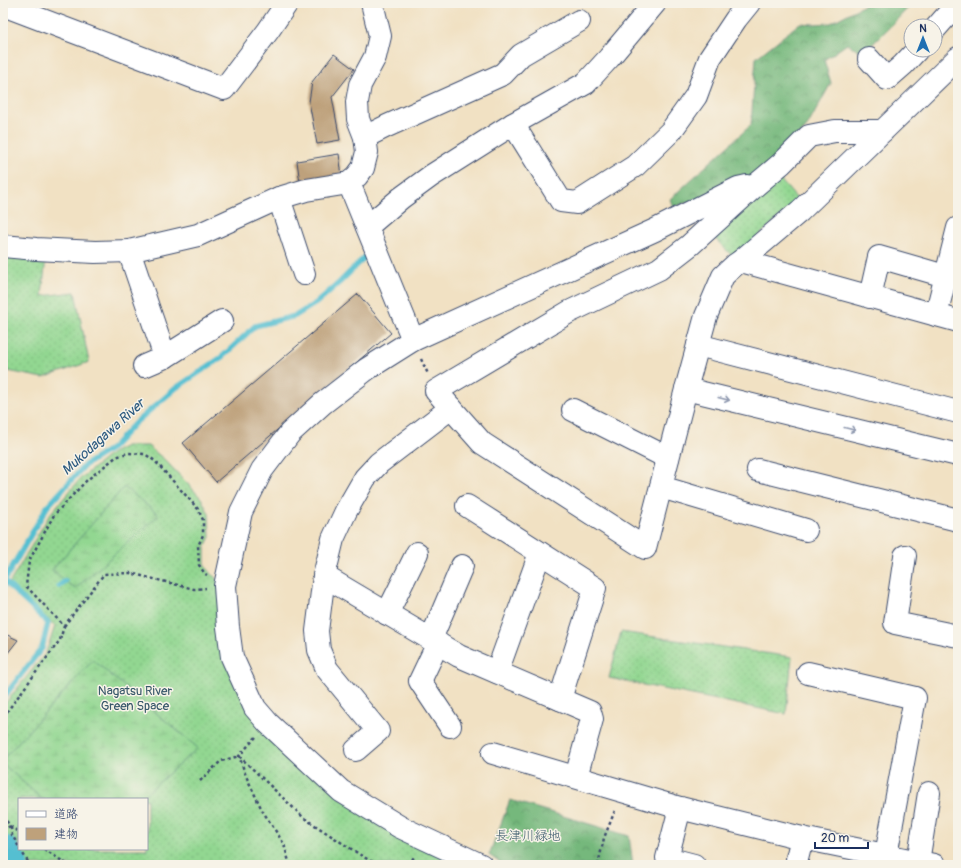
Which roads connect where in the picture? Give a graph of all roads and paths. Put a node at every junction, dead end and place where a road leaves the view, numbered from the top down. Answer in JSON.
{"nodes":[{"id":1,"x":287,"y":3,"type":"edge"},
{"id":2,"x":372,"y":3,"type":"edge"},
{"id":3,"x":655,"y":3,"type":"edge"},
{"id":4,"x":749,"y":3,"type":"edge"},
{"id":5,"x":958,"y":3,"type":"edge"},
{"id":6,"x":3,"y":5,"type":"edge"},
{"id":7,"x":943,"y":20,"type":"edge"},
{"id":8,"x":578,"y":21,"type":"dead end"},
{"id":9,"x":910,"y":58,"type":"edge"},
{"id":10,"x":958,"y":58,"type":"edge"},
{"id":11,"x":869,"y":59,"type":"dead end"},
{"id":12,"x":513,"y":124,"type":"junction"},
{"id":13,"x":883,"y":131,"type":"junction"},
{"id":14,"x":365,"y":137,"type":"junction"},
{"id":15,"x":349,"y":183,"type":"junction"},
{"id":16,"x":756,"y":185,"type":"junction"},
{"id":17,"x":278,"y":198,"type":"junction"},
{"id":18,"x":366,"y":227,"type":"junction"},
{"id":19,"x":958,"y":228,"type":"edge"},
{"id":20,"x":3,"y":246,"type":"edge"},
{"id":21,"x":129,"y":251,"type":"junction"},
{"id":22,"x":741,"y":261,"type":"junction"},
{"id":23,"x":304,"y":274,"type":"dead end"},
{"id":24,"x":946,"y":276,"type":"junction"},
{"id":25,"x":870,"y":297,"type":"junction"},
{"id":26,"x":936,"y":315,"type":"junction"},
{"id":27,"x":222,"y":321,"type":"dead end"},
{"id":28,"x":958,"y":321,"type":"edge"},
{"id":29,"x":413,"y":340,"type":"junction"},
{"id":30,"x":698,"y":345,"type":"junction"},
{"id":31,"x":165,"y":357,"type":"junction"},
{"id":32,"x":144,"y":366,"type":"dead end"},
{"id":33,"x":686,"y":389,"type":"junction"},
{"id":34,"x":436,"y":391,"type":"junction"},
{"id":35,"x":451,"y":408,"type":"junction"},
{"id":36,"x":573,"y":410,"type":"dead end"},
{"id":37,"x":958,"y":412,"type":"edge"},
{"id":38,"x":958,"y":455,"type":"edge"},
{"id":39,"x":668,"y":458,"type":"junction"},
{"id":40,"x":758,"y":470,"type":"dead end"},
{"id":41,"x":661,"y":487,"type":"junction"},
{"id":42,"x":467,"y":506,"type":"dead end"},
{"id":43,"x":958,"y":520,"type":"edge"},
{"id":44,"x":806,"y":530,"type":"dead end"},
{"id":45,"x":417,"y":553,"type":"dead end"},
{"id":46,"x":540,"y":553,"type":"junction"},
{"id":47,"x":905,"y":556,"type":"dead end"},
{"id":48,"x":462,"y":566,"type":"dead end"},
{"id":49,"x":324,"y":576,"type":"junction"},
{"id":50,"x":225,"y":586,"type":"junction"},
{"id":51,"x":387,"y":614,"type":"junction"},
{"id":52,"x":64,"y":626,"type":"junction"},
{"id":53,"x":958,"y":636,"type":"edge"},
{"id":54,"x":434,"y":641,"type":"junction"},
{"id":55,"x":497,"y":672,"type":"junction"},
{"id":56,"x":808,"y":673,"type":"dead end"},
{"id":57,"x":560,"y":699,"type":"junction"},
{"id":58,"x":3,"y":717,"type":"edge"},
{"id":59,"x":268,"y":723,"type":"junction"},
{"id":60,"x":450,"y":726,"type":"dead end"},
{"id":61,"x":356,"y":750,"type":"dead end"},
{"id":62,"x":493,"y":753,"type":"dead end"},
{"id":63,"x":239,"y":756,"type":"junction"},
{"id":64,"x":576,"y":777,"type":"junction"},
{"id":65,"x":200,"y":781,"type":"dead end"},
{"id":66,"x":622,"y":791,"type":"junction"},
{"id":67,"x":929,"y":793,"type":"dead end"},
{"id":68,"x":680,"y":808,"type":"junction"},
{"id":69,"x":3,"y":816,"type":"edge"},
{"id":70,"x":10,"y":826,"type":"junction"},
{"id":71,"x":3,"y":831,"type":"edge"},
{"id":72,"x":18,"y":831,"type":"edge"},
{"id":73,"x":18,"y":845,"type":"edge"},
{"id":74,"x":21,"y":850,"type":"edge"},
{"id":75,"x":46,"y":850,"type":"edge"},
{"id":76,"x":886,"y":855,"type":"junction"},
{"id":77,"x":926,"y":864,"type":"edge"},
{"id":78,"x":30,"y":865,"type":"edge"},
{"id":79,"x":68,"y":865,"type":"edge"},
{"id":80,"x":290,"y":865,"type":"edge"},
{"id":81,"x":378,"y":865,"type":"edge"},
{"id":82,"x":481,"y":865,"type":"edge"},
{"id":83,"x":598,"y":865,"type":"edge"},
{"id":84,"x":694,"y":865,"type":"edge"}],
"edges":[{"from":1,"to":6,"type":"street"},
{"from":2,"to":14,"type":"street"},
{"from":3,"to":12,"type":"street"},
{"from":4,"to":12,"type":"street"},
{"from":5,"to":7,"type":"street"},
{"from":8,"to":14,"type":"street"},
{"from":9,"to":11,"type":"street"},
{"from":10,"to":13,"type":"street"},
{"from":12,"to":18,"type":"street"},
{"from":13,"to":16,"type":"street"},
{"from":13,"to":22,"type":"street"},
{"from":14,"to":15,"type":"street"},
{"from":15,"to":17,"type":"street"},
{"from":15,"to":18,"type":"street"},
{"from":16,"to":29,"type":"street"},
{"from":16,"to":34,"type":"street"},
{"from":17,"to":21,"type":"street"},
{"from":17,"to":23,"type":"street"},
{"from":18,"to":29,"type":"street"},
{"from":19,"to":24,"type":"street"},
{"from":20,"to":21,"type":"street"},
{"from":21,"to":31,"type":"street"},
{"from":22,"to":25,"type":"street"},
{"from":22,"to":30,"type":"street"},
{"from":24,"to":25,"type":"street"},
{"from":24,"to":26,"type":"street"},
{"from":25,"to":26,"type":"street"},
{"from":26,"to":28,"type":"street"},
{"from":27,"to":31,"type":"street"},
{"from":29,"to":34,"type":"path"},
{"from":29,"to":50,"type":"street"},
{"from":30,"to":33,"type":"street"},
{"from":30,"to":37,"type":"street"},
{"from":31,"to":32,"type":"street"},
{"from":33,"to":38,"type":"street","one_way":true},
{"from":33,"to":39,"type":"street"},
{"from":34,"to":35,"type":"street"},
{"from":35,"to":41,"type":"street"},
{"from":35,"to":49,"type":"street"},
{"from":36,"to":39,"type":"street"},
{"from":39,"to":41,"type":"street"},
{"from":40,"to":43,"type":"street"},
{"from":41,"to":44,"type":"street"},
{"from":42,"to":46,"type":"street"},
{"from":45,"to":51,"type":"street"},
{"from":46,"to":55,"type":"street"},
{"from":46,"to":57,"type":"street"},
{"from":47,"to":53,"type":"street"},
{"from":48,"to":54,"type":"street"},
{"from":49,"to":51,"type":"street"},
{"from":49,"to":61,"type":"street"},
{"from":50,"to":52,"type":"path"},
{"from":50,"to":52,"type":"path"},
{"from":50,"to":59,"type":"street"},
{"from":51,"to":54,"type":"street"},
{"from":52,"to":58,"type":"path"},
{"from":54,"to":55,"type":"street"},
{"from":54,"to":60,"type":"street"},
{"from":55,"to":57,"type":"street"},
{"from":56,"to":76,"type":"street"},
{"from":57,"to":64,"type":"street"},
{"from":59,"to":63,"type":"path"},
{"from":59,"to":82,"type":"street"},
{"from":62,"to":64,"type":"street"},
{"from":63,"to":65,"type":"path"},
{"from":63,"to":80,"type":"path"},
{"from":63,"to":81,"type":"path"},
{"from":64,"to":66,"type":"street"},
{"from":66,"to":68,"type":"street"},
{"from":66,"to":83,"type":"path"},
{"from":67,"to":77,"type":"street"},
{"from":68,"to":76,"type":"street"},
{"from":68,"to":84,"type":"street"},
{"from":69,"to":70,"type":"path"},
{"from":70,"to":71,"type":"path"},
{"from":70,"to":72,"type":"path"},
{"from":70,"to":73,"type":"path"},
{"from":74,"to":78,"type":"path"},
{"from":75,"to":79,"type":"path"},
{"from":76,"to":77,"type":"street"}]}
